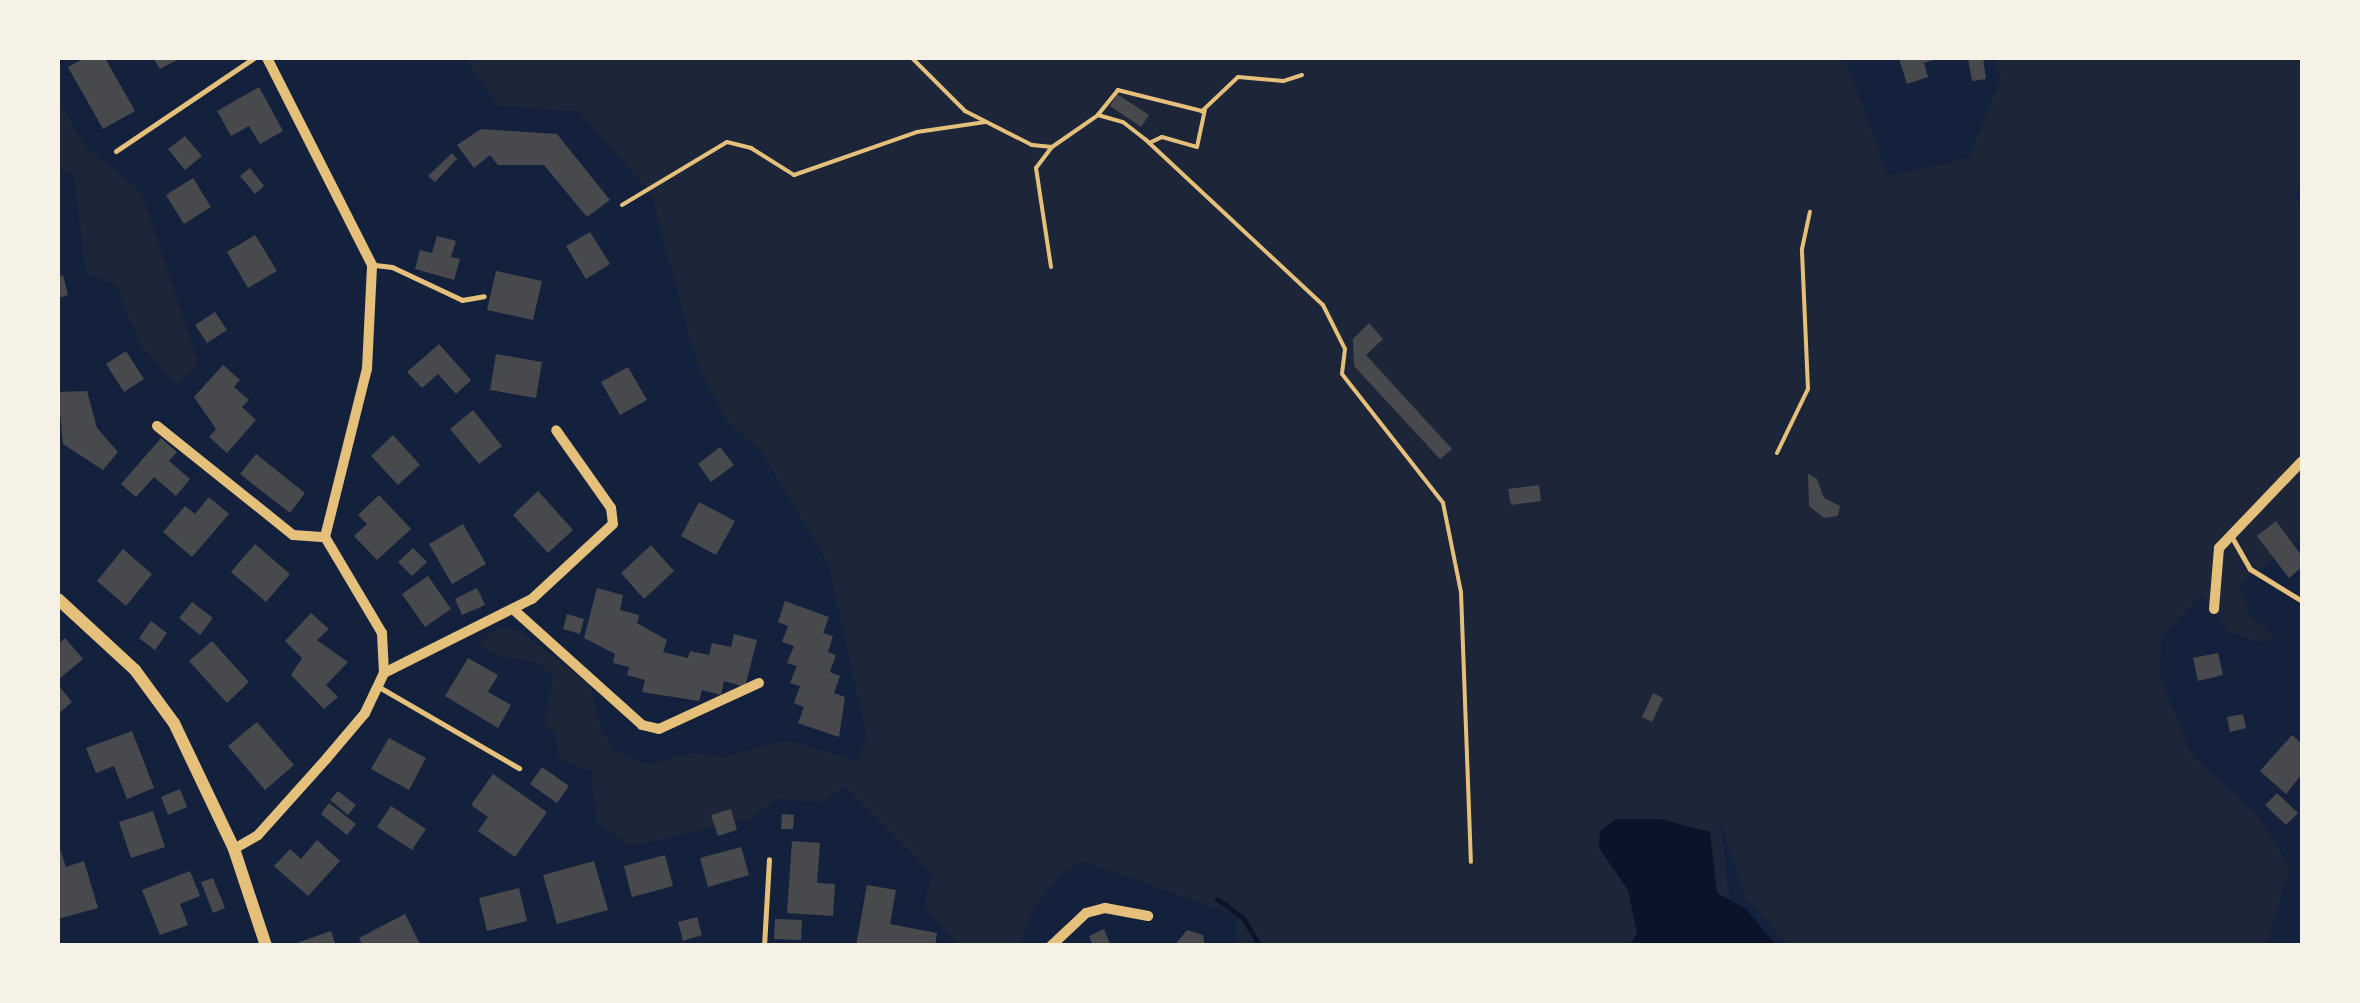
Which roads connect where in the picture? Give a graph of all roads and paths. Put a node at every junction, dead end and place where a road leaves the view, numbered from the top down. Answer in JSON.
{"nodes":[{"id":1,"x":254,"y":58,"type":"edge"},
{"id":2,"x":267,"y":58,"type":"edge"},
{"id":3,"x":912,"y":58,"type":"edge"},
{"id":4,"x":1302,"y":75,"type":"dead end"},
{"id":5,"x":1204,"y":110,"type":"junction"},
{"id":6,"x":1098,"y":115,"type":"junction"},
{"id":7,"x":985,"y":122,"type":"junction"},
{"id":8,"x":1149,"y":143,"type":"junction"},
{"id":9,"x":1052,"y":147,"type":"junction"},
{"id":10,"x":116,"y":152,"type":"dead end"},
{"id":11,"x":622,"y":205,"type":"dead end"},
{"id":12,"x":1810,"y":212,"type":"dead end"},
{"id":13,"x":372,"y":265,"type":"junction"},
{"id":14,"x":1051,"y":267,"type":"dead end"},
{"id":15,"x":484,"y":296,"type":"dead end"},
{"id":16,"x":156,"y":426,"type":"dead end"},
{"id":17,"x":556,"y":430,"type":"dead end"},
{"id":18,"x":1777,"y":453,"type":"dead end"},
{"id":19,"x":2302,"y":461,"type":"edge"},
{"id":20,"x":2230,"y":534,"type":"junction"},
{"id":21,"x":325,"y":537,"type":"junction"},
{"id":22,"x":58,"y":599,"type":"edge"},
{"id":23,"x":2302,"y":601,"type":"edge"},
{"id":24,"x":514,"y":610,"type":"junction"},
{"id":25,"x":2214,"y":610,"type":"dead end"},
{"id":26,"x":384,"y":673,"type":"junction"},
{"id":27,"x":758,"y":683,"type":"dead end"},
{"id":28,"x":379,"y":687,"type":"junction"},
{"id":29,"x":519,"y":768,"type":"dead end"},
{"id":30,"x":234,"y":849,"type":"junction"},
{"id":31,"x":769,"y":859,"type":"dead end"},
{"id":32,"x":1471,"y":862,"type":"dead end"},
{"id":33,"x":1148,"y":916,"type":"dead end"},
{"id":34,"x":266,"y":946,"type":"edge"},
{"id":35,"x":764,"y":946,"type":"edge"},
{"id":36,"x":1051,"y":946,"type":"edge"}],
"edges":[{"from":1,"to":10,"type":"lane"},
{"from":2,"to":13,"type":"street"},
{"from":3,"to":7,"type":"path"},
{"from":4,"to":5,"type":"path"},
{"from":5,"to":6,"type":"path"},
{"from":5,"to":8,"type":"path"},
{"from":6,"to":8,"type":"path"},
{"from":6,"to":9,"type":"path"},
{"from":7,"to":9,"type":"path"},
{"from":7,"to":11,"type":"path"},
{"from":8,"to":32,"type":"path"},
{"from":9,"to":14,"type":"path"},
{"from":12,"to":18,"type":"path"},
{"from":13,"to":15,"type":"lane"},
{"from":13,"to":21,"type":"street"},
{"from":16,"to":21,"type":"street"},
{"from":17,"to":24,"type":"street"},
{"from":19,"to":20,"type":"street"},
{"from":20,"to":23,"type":"lane"},
{"from":20,"to":25,"type":"street"},
{"from":21,"to":26,"type":"street"},
{"from":22,"to":30,"type":"street"},
{"from":24,"to":26,"type":"street"},
{"from":24,"to":27,"type":"street"},
{"from":26,"to":28,"type":"street"},
{"from":28,"to":29,"type":"lane"},
{"from":28,"to":30,"type":"street"},
{"from":30,"to":34,"type":"street"},
{"from":31,"to":35,"type":"lane"},
{"from":33,"to":36,"type":"street"}]}
